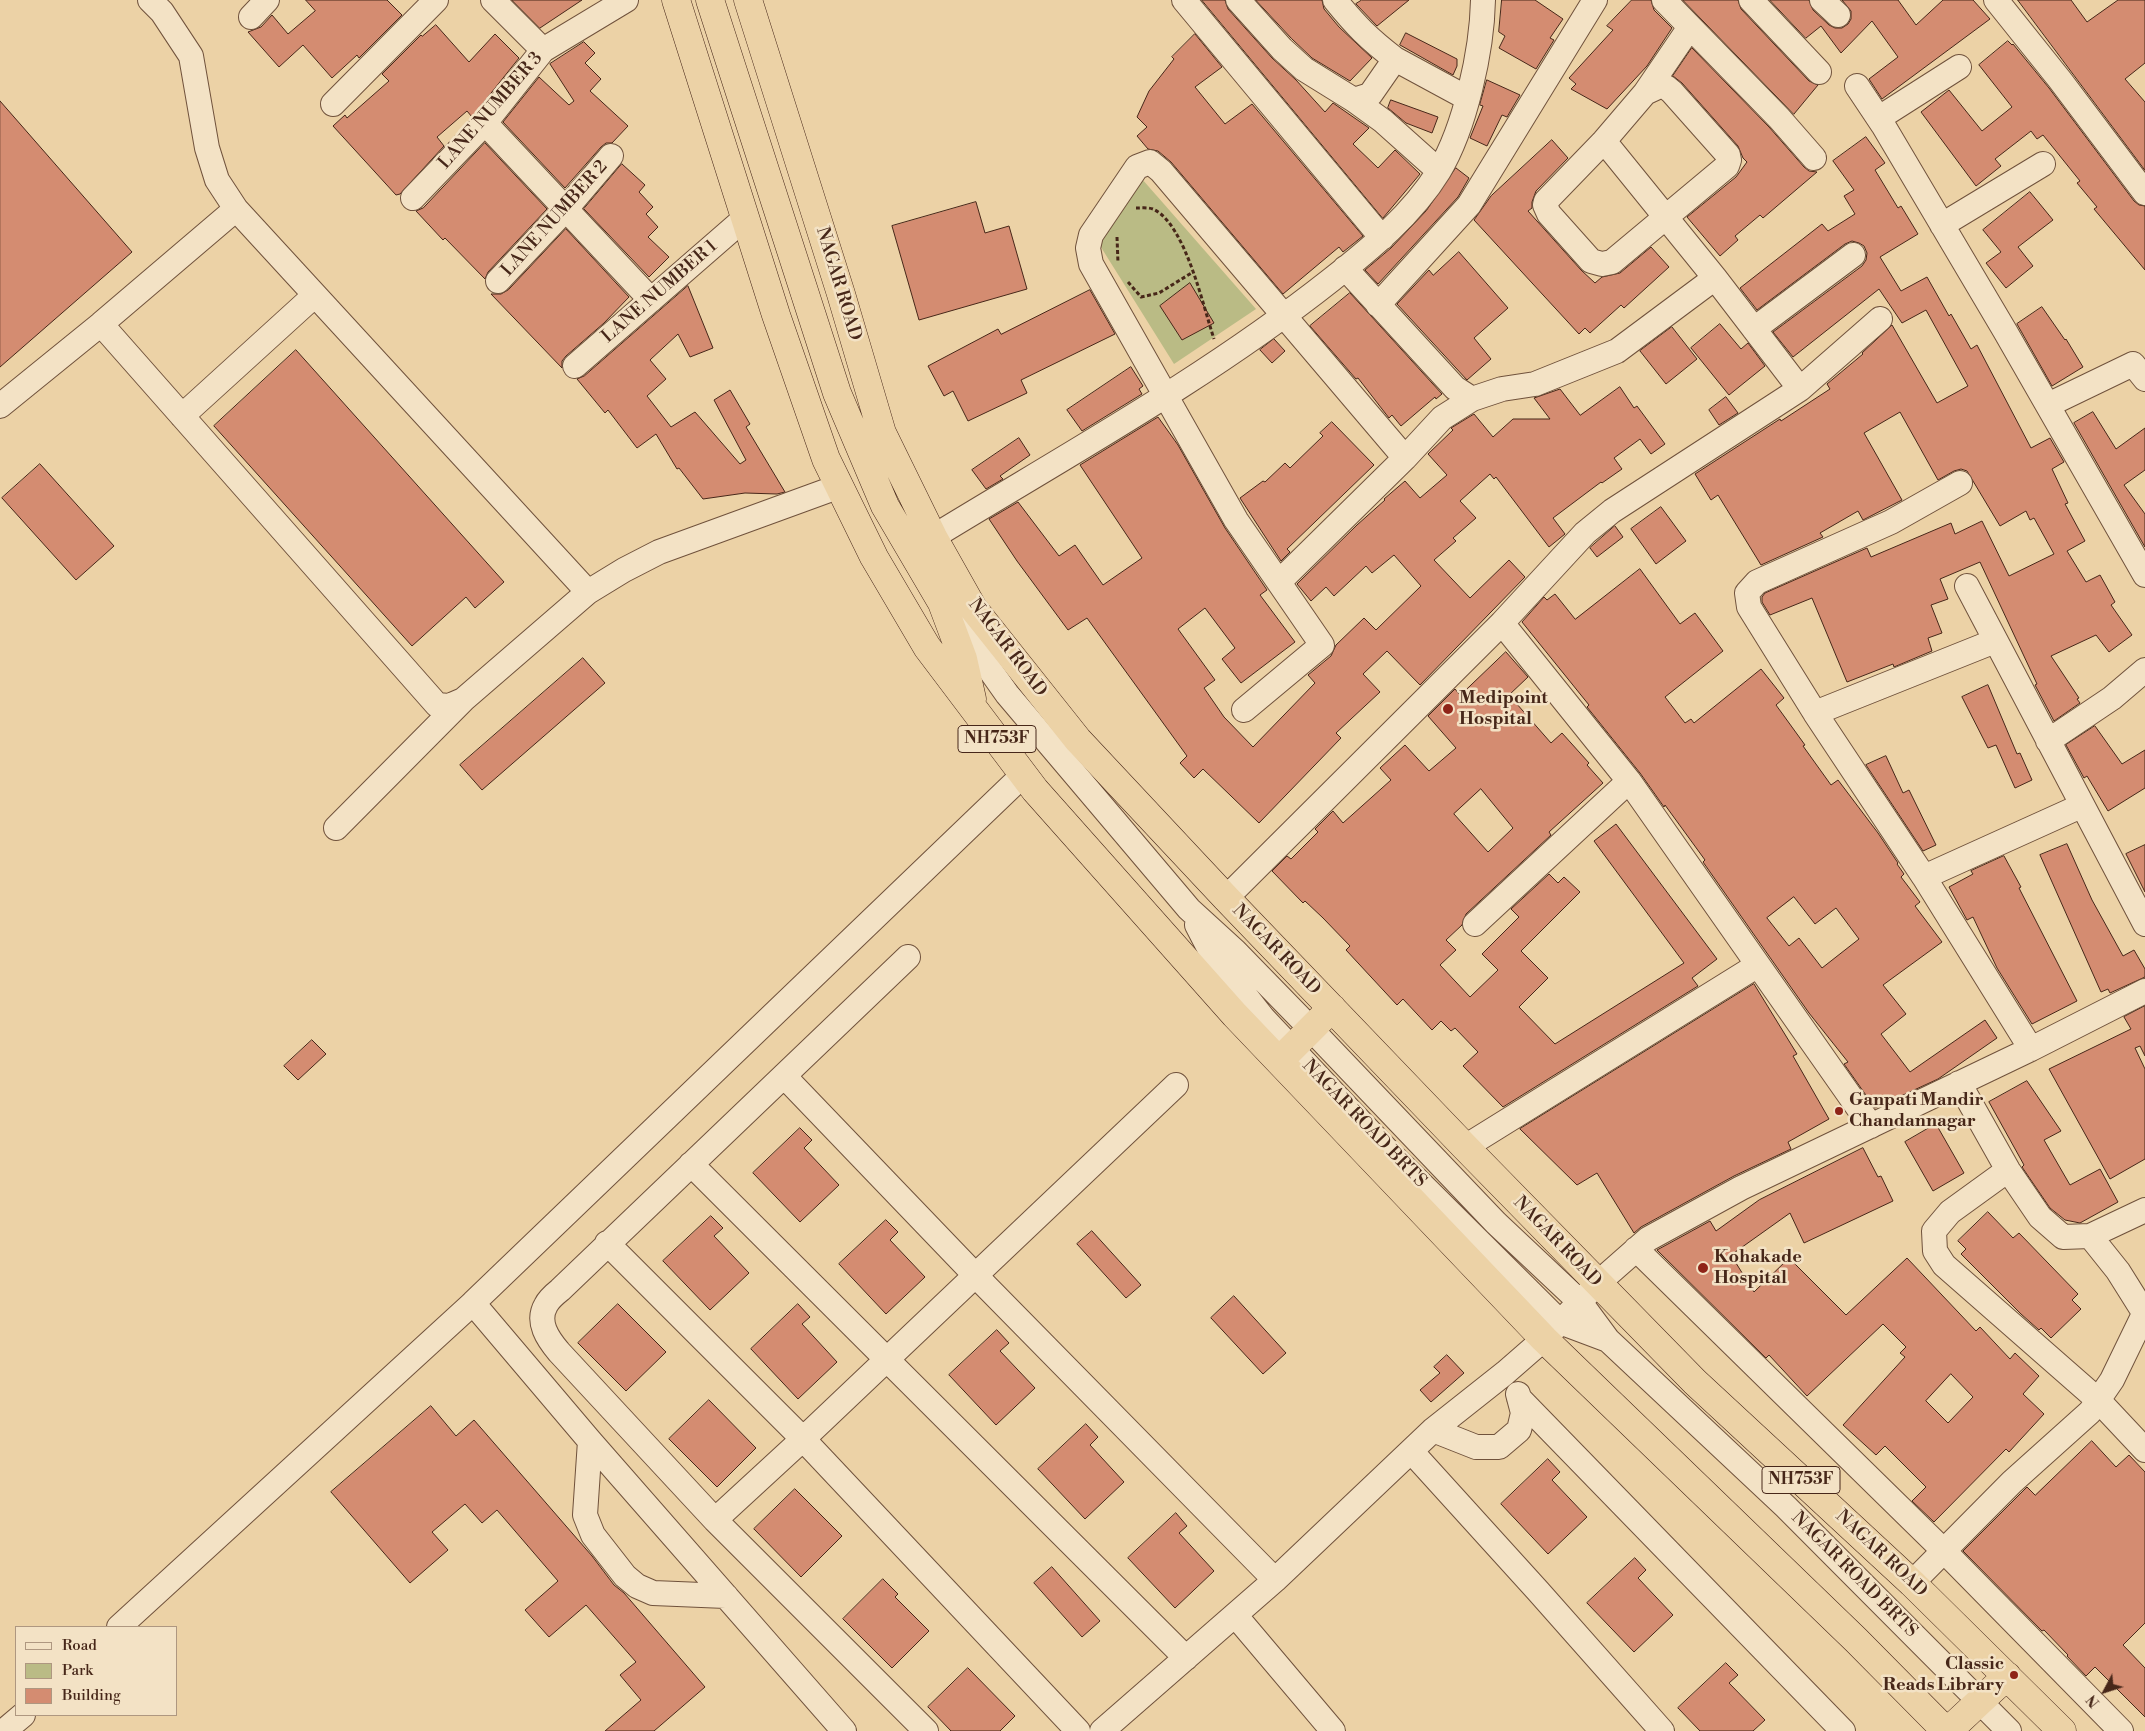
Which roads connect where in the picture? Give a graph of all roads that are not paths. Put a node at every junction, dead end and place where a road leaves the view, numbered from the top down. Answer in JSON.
{"nodes":[{"id":1,"x":150,"y":0,"type":"edge"},
{"id":2,"x":436,"y":0,"type":"edge"},
{"id":3,"x":493,"y":0,"type":"edge"},
{"id":4,"x":626,"y":0,"type":"edge"},
{"id":5,"x":676,"y":0,"type":"edge"},
{"id":6,"x":710,"y":0,"type":"edge"},
{"id":7,"x":748,"y":0,"type":"edge"},
{"id":8,"x":1184,"y":0,"type":"edge"},
{"id":9,"x":1238,"y":0,"type":"edge"},
{"id":10,"x":1335,"y":0,"type":"edge"},
{"id":11,"x":1595,"y":0,"type":"edge"},
{"id":12,"x":1664,"y":0,"type":"edge"},
{"id":13,"x":1751,"y":0,"type":"edge"},
{"id":14,"x":1996,"y":0,"type":"edge"},
{"id":15,"x":1484,"y":1,"type":"edge"},
{"id":16,"x":1690,"y":27,"type":"junction"},
{"id":17,"x":543,"y":50,"type":"junction"},
{"id":18,"x":1395,"y":58,"type":"junction"},
{"id":19,"x":1959,"y":67,"type":"dead end"},
{"id":20,"x":1819,"y":72,"type":"dead end"},
{"id":21,"x":1857,"y":86,"type":"dead end"},
{"id":22,"x":1645,"y":93,"type":"junction"},
{"id":23,"x":1467,"y":98,"type":"junction"},
{"id":24,"x":1354,"y":100,"type":"junction"},
{"id":25,"x":333,"y":104,"type":"dead end"},
{"id":26,"x":1879,"y":118,"type":"junction"},
{"id":27,"x":485,"y":123,"type":"junction"},
{"id":28,"x":1604,"y":141,"type":"junction"},
{"id":29,"x":611,"y":156,"type":"dead end"},
{"id":30,"x":1814,"y":158,"type":"dead end"},
{"id":31,"x":2043,"y":164,"type":"dead end"},
{"id":32,"x":1439,"y":171,"type":"junction"},
{"id":33,"x":2145,"y":193,"type":"edge"},
{"id":34,"x":413,"y":198,"type":"dead end"},
{"id":35,"x":236,"y":209,"type":"junction"},
{"id":36,"x":565,"y":210,"type":"junction"},
{"id":37,"x":745,"y":218,"type":"junction"},
{"id":38,"x":1666,"y":218,"type":"junction"},
{"id":39,"x":1942,"y":225,"type":"junction"},
{"id":40,"x":1382,"y":238,"type":"junction"},
{"id":41,"x":1854,"y":255,"type":"dead end"},
{"id":42,"x":1345,"y":268,"type":"junction"},
{"id":43,"x":1715,"y":278,"type":"junction"},
{"id":44,"x":498,"y":281,"type":"dead end"},
{"id":45,"x":315,"y":295,"type":"junction"},
{"id":46,"x":651,"y":300,"type":"junction"},
{"id":47,"x":1378,"y":305,"type":"junction"},
{"id":48,"x":1284,"y":317,"type":"junction"},
{"id":49,"x":1880,"y":319,"type":"dead end"},
{"id":50,"x":101,"y":324,"type":"junction"},
{"id":51,"x":1754,"y":329,"type":"junction"},
{"id":52,"x":575,"y":366,"type":"dead end"},
{"id":53,"x":2145,"y":379,"type":"edge"},
{"id":54,"x":1800,"y":389,"type":"junction"},
{"id":55,"x":1166,"y":395,"type":"junction"},
{"id":56,"x":1472,"y":399,"type":"junction"},
{"id":57,"x":0,"y":406,"type":"edge"},
{"id":58,"x":2048,"y":406,"type":"junction"},
{"id":59,"x":182,"y":416,"type":"junction"},
{"id":60,"x":1405,"y":458,"type":"junction"},
{"id":61,"x":1960,"y":483,"type":"dead end"},
{"id":62,"x":840,"y":486,"type":"junction"},
{"id":63,"x":933,"y":537,"type":"junction"},
{"id":64,"x":2145,"y":575,"type":"edge"},
{"id":65,"x":1279,"y":582,"type":"junction"},
{"id":66,"x":1967,"y":586,"type":"dead end"},
{"id":67,"x":588,"y":592,"type":"junction"},
{"id":68,"x":942,"y":603,"type":"junction"},
{"id":69,"x":1502,"y":623,"type":"junction"},
{"id":70,"x":1994,"y":641,"type":"junction"},
{"id":71,"x":2145,"y":670,"type":"edge"},
{"id":72,"x":463,"y":700,"type":"junction"},
{"id":73,"x":974,"y":709,"type":"junction"},
{"id":74,"x":1244,"y":710,"type":"dead end"},
{"id":75,"x":1815,"y":713,"type":"junction"},
{"id":76,"x":2048,"y":741,"type":"junction"},
{"id":77,"x":1023,"y":774,"type":"junction"},
{"id":78,"x":1629,"y":781,"type":"junction"},
{"id":79,"x":2081,"y":806,"type":"junction"},
{"id":80,"x":336,"y":828,"type":"dead end"},
{"id":81,"x":1924,"y":878,"type":"junction"},
{"id":82,"x":1226,"y":898,"type":"junction"},
{"id":83,"x":1189,"y":909,"type":"junction"},
{"id":84,"x":1475,"y":924,"type":"dead end"},
{"id":85,"x":2145,"y":924,"type":"edge"},
{"id":86,"x":908,"y":957,"type":"dead end"},
{"id":87,"x":1758,"y":965,"type":"junction"},
{"id":88,"x":2145,"y":991,"type":"edge"},
{"id":89,"x":1332,"y":1008,"type":"junction"},
{"id":90,"x":1311,"y":1029,"type":"junction"},
{"id":91,"x":2031,"y":1049,"type":"junction"},
{"id":92,"x":1285,"y":1055,"type":"junction"},
{"id":93,"x":784,"y":1076,"type":"junction"},
{"id":94,"x":1958,"y":1083,"type":"junction"},
{"id":95,"x":1176,"y":1085,"type":"dead end"},
{"id":96,"x":1871,"y":1126,"type":"junction"},
{"id":97,"x":1465,"y":1147,"type":"junction"},
{"id":98,"x":691,"y":1164,"type":"junction"},
{"id":99,"x":2008,"y":1170,"type":"junction"},
{"id":100,"x":2145,"y":1210,"type":"edge"},
{"id":101,"x":2090,"y":1236,"type":"junction"},
{"id":102,"x":607,"y":1243,"type":"junction"},
{"id":103,"x":1636,"y":1248,"type":"junction"},
{"id":104,"x":976,"y":1276,"type":"junction"},
{"id":105,"x":1589,"y":1292,"type":"junction"},
{"id":106,"x":473,"y":1303,"type":"junction"},
{"id":107,"x":2145,"y":1313,"type":"edge"},
{"id":108,"x":1552,"y":1330,"type":"junction"},
{"id":109,"x":1608,"y":1340,"type":"junction"},
{"id":110,"x":888,"y":1359,"type":"junction"},
{"id":111,"x":1505,"y":1373,"type":"junction"},
{"id":112,"x":1519,"y":1398,"type":"junction"},
{"id":113,"x":2098,"y":1400,"type":"junction"},
{"id":114,"x":1433,"y":1430,"type":"junction"},
{"id":115,"x":803,"y":1439,"type":"junction"},
{"id":116,"x":590,"y":1441,"type":"junction"},
{"id":117,"x":2145,"y":1450,"type":"edge"},
{"id":118,"x":1411,"y":1451,"type":"junction"},
{"id":119,"x":715,"y":1520,"type":"junction"},
{"id":120,"x":1945,"y":1552,"type":"junction"},
{"id":121,"x":1275,"y":1580,"type":"junction"},
{"id":122,"x":1912,"y":1584,"type":"junction"},
{"id":123,"x":726,"y":1596,"type":"junction"},
{"id":124,"x":1235,"y":1615,"type":"junction"},
{"id":125,"x":119,"y":1626,"type":"edge"},
{"id":126,"x":1186,"y":1658,"type":"junction"},
{"id":127,"x":2006,"y":1676,"type":"junction"},
{"id":128,"x":1980,"y":1702,"type":"junction"},
{"id":129,"x":22,"y":1716,"type":"edge"},
{"id":130,"x":4,"y":1731,"type":"edge"},
{"id":131,"x":844,"y":1731,"type":"edge"},
{"id":132,"x":926,"y":1731,"type":"edge"},
{"id":133,"x":1078,"y":1731,"type":"edge"},
{"id":134,"x":1102,"y":1731,"type":"edge"},
{"id":135,"x":1333,"y":1731,"type":"edge"},
{"id":136,"x":1662,"y":1731,"type":"edge"},
{"id":137,"x":1842,"y":1731,"type":"edge"},
{"id":138,"x":1947,"y":1731,"type":"edge"},
{"id":139,"x":2009,"y":1731,"type":"edge"},
{"id":140,"x":2062,"y":1731,"type":"edge"},
{"id":141,"x":2121,"y":1731,"type":"edge"}],
"edges":[{"from":1,"to":35,"type":"street"},
{"from":2,"to":25,"type":"street"},
{"from":3,"to":17,"type":"street"},
{"from":4,"to":17,"type":"street","name":"LANE NUMBER 3"},
{"from":5,"to":37,"type":"highway","number":"NH753F"},
{"from":6,"to":68,"type":"highway"},
{"from":7,"to":63,"type":"highway","name":"NAGAR ROAD","number":"NH753F"},
{"from":8,"to":40,"type":"street"},
{"from":9,"to":24,"type":"street"},
{"from":10,"to":18,"type":"street"},
{"from":11,"to":47,"type":"street"},
{"from":12,"to":16,"type":"street"},
{"from":13,"to":20,"type":"street"},
{"from":14,"to":33,"type":"street"},
{"from":15,"to":23,"type":"street"},
{"from":16,"to":22,"type":"street"},
{"from":16,"to":30,"type":"street"},
{"from":17,"to":27,"type":"street","name":"LANE NUMBER 3"},
{"from":18,"to":23,"type":"street"},
{"from":18,"to":24,"type":"street"},
{"from":19,"to":26,"type":"street"},
{"from":21,"to":26,"type":"street"},
{"from":22,"to":28,"type":"street"},
{"from":22,"to":38,"type":"street"},
{"from":23,"to":32,"type":"street"},
{"from":24,"to":32,"type":"street"},
{"from":26,"to":39,"type":"street"},
{"from":27,"to":34,"type":"street","name":"LANE NUMBER 3"},
{"from":27,"to":36,"type":"street"},
{"from":28,"to":38,"type":"street"},
{"from":28,"to":38,"type":"street"},
{"from":29,"to":36,"type":"street","name":"LANE NUMBER 2"},
{"from":31,"to":39,"type":"street"},
{"from":32,"to":40,"type":"street"},
{"from":35,"to":45,"type":"street"},
{"from":35,"to":50,"type":"street"},
{"from":36,"to":44,"type":"street","name":"LANE NUMBER 2"},
{"from":36,"to":46,"type":"street"},
{"from":37,"to":46,"type":"street","name":"LANE NUMBER 1"},
{"from":37,"to":62,"type":"highway","number":"NH753F"},
{"from":38,"to":43,"type":"street"},
{"from":39,"to":58,"type":"street"},
{"from":40,"to":42,"type":"street"},
{"from":41,"to":51,"type":"street"},
{"from":42,"to":47,"type":"street"},
{"from":42,"to":48,"type":"street"},
{"from":43,"to":51,"type":"street"},
{"from":43,"to":56,"type":"street"},
{"from":45,"to":59,"type":"street"},
{"from":45,"to":67,"type":"street"},
{"from":46,"to":52,"type":"street","name":"LANE NUMBER 1"},
{"from":47,"to":56,"type":"street"},
{"from":48,"to":55,"type":"street"},
{"from":48,"to":55,"type":"street"},
{"from":48,"to":60,"type":"street"},
{"from":49,"to":54,"type":"street"},
{"from":50,"to":57,"type":"street"},
{"from":50,"to":59,"type":"street"},
{"from":51,"to":54,"type":"street"},
{"from":53,"to":58,"type":"street"},
{"from":54,"to":69,"type":"street"},
{"from":55,"to":63,"type":"street"},
{"from":55,"to":65,"type":"street"},
{"from":56,"to":60,"type":"street"},
{"from":58,"to":64,"type":"street"},
{"from":59,"to":72,"type":"street"},
{"from":60,"to":65,"type":"street"},
{"from":61,"to":75,"type":"street"},
{"from":62,"to":67,"type":"street"},
{"from":62,"to":73,"type":"highway","number":"NH753F"},
{"from":63,"to":82,"type":"highway","name":"NAGAR ROAD","number":"NH753F"},
{"from":65,"to":74,"type":"street"},
{"from":66,"to":70,"type":"street"},
{"from":67,"to":72,"type":"street"},
{"from":68,"to":73,"type":"highway"},
{"from":68,"to":83,"type":"street","name":"NAGAR ROAD BRTS"},
{"from":69,"to":78,"type":"street"},
{"from":69,"to":82,"type":"street"},
{"from":70,"to":75,"type":"street"},
{"from":70,"to":76,"type":"street"},
{"from":71,"to":76,"type":"street"},
{"from":72,"to":80,"type":"street"},
{"from":73,"to":77,"type":"highway","number":"NH753F"},
{"from":75,"to":81,"type":"street"},
{"from":76,"to":79,"type":"street"},
{"from":77,"to":92,"type":"highway","number":"NH753F"},
{"from":77,"to":106,"type":"street"},
{"from":78,"to":84,"type":"street"},
{"from":78,"to":87,"type":"street"},
{"from":79,"to":81,"type":"street"},
{"from":79,"to":85,"type":"street"},
{"from":81,"to":91,"type":"street"},
{"from":82,"to":89,"type":"highway","name":"NAGAR ROAD","number":"NH753F"},
{"from":83,"to":90,"type":"street","name":"NAGAR ROAD BRTS"},
{"from":83,"to":92,"type":"street","name":"NAGAR ROAD BRTS"},
{"from":86,"to":93,"type":"street"},
{"from":87,"to":96,"type":"street"},
{"from":87,"to":97,"type":"street"},
{"from":88,"to":91,"type":"street"},
{"from":89,"to":90,"type":"highway"},
{"from":89,"to":97,"type":"highway","name":"NAGAR ROAD","number":"NH753F"},
{"from":90,"to":92,"type":"highway"},
{"from":90,"to":105,"type":"street","name":"NAGAR ROAD BRTS"},
{"from":91,"to":94,"type":"street"},
{"from":92,"to":108,"type":"highway","number":"NH753F"},
{"from":93,"to":98,"type":"street"},
{"from":93,"to":104,"type":"street"},
{"from":94,"to":96,"type":"street"},
{"from":94,"to":99,"type":"street"},
{"from":95,"to":104,"type":"street"},
{"from":96,"to":103,"type":"street"},
{"from":97,"to":105,"type":"highway","name":"NAGAR ROAD","number":"NH753F"},
{"from":98,"to":102,"type":"street"},
{"from":98,"to":110,"type":"street"},
{"from":99,"to":101,"type":"street"},
{"from":99,"to":113,"type":"street"},
{"from":100,"to":101,"type":"street"},
{"from":101,"to":107,"type":"street"},
{"from":102,"to":115,"type":"street"},
{"from":102,"to":119,"type":"street"},
{"from":103,"to":105,"type":"street"},
{"from":103,"to":120,"type":"street"},
{"from":104,"to":110,"type":"street"},
{"from":104,"to":121,"type":"street"},
{"from":105,"to":108,"type":"street"},
{"from":105,"to":109,"type":"street","name":"NAGAR ROAD BRTS"},
{"from":105,"to":122,"type":"highway","name":"NAGAR ROAD","number":"NH753F"},
{"from":106,"to":116,"type":"street"},
{"from":106,"to":125,"type":"street"},
{"from":107,"to":113,"type":"street"},
{"from":108,"to":109,"type":"street"},
{"from":108,"to":111,"type":"street"},
{"from":108,"to":138,"type":"highway","number":"NH753F"},
{"from":109,"to":128,"type":"street","name":"NAGAR ROAD BRTS"},
{"from":110,"to":115,"type":"street"},
{"from":110,"to":126,"type":"street"},
{"from":111,"to":112,"type":"street"},
{"from":111,"to":114,"type":"street"},
{"from":112,"to":114,"type":"street"},
{"from":112,"to":137,"type":"street"},
{"from":113,"to":117,"type":"street"},
{"from":113,"to":120,"type":"street"},
{"from":114,"to":118,"type":"street"},
{"from":115,"to":119,"type":"street"},
{"from":115,"to":133,"type":"street"},
{"from":116,"to":123,"type":"street"},
{"from":116,"to":123,"type":"street"},
{"from":118,"to":121,"type":"street"},
{"from":118,"to":136,"type":"street"},
{"from":119,"to":132,"type":"street"},
{"from":120,"to":122,"type":"street"},
{"from":120,"to":141,"type":"street"},
{"from":121,"to":124,"type":"street"},
{"from":122,"to":127,"type":"highway","name":"NAGAR ROAD","number":"NH753F"},
{"from":123,"to":131,"type":"street"},
{"from":124,"to":126,"type":"street"},
{"from":124,"to":135,"type":"street"},
{"from":126,"to":134,"type":"street"},
{"from":127,"to":128,"type":"highway"},
{"from":127,"to":140,"type":"highway","name":"NAGAR ROAD","number":"NH753F"},
{"from":128,"to":138,"type":"highway"},
{"from":128,"to":139,"type":"street","name":"NAGAR ROAD BRTS"},
{"from":129,"to":130,"type":"street"}]}
